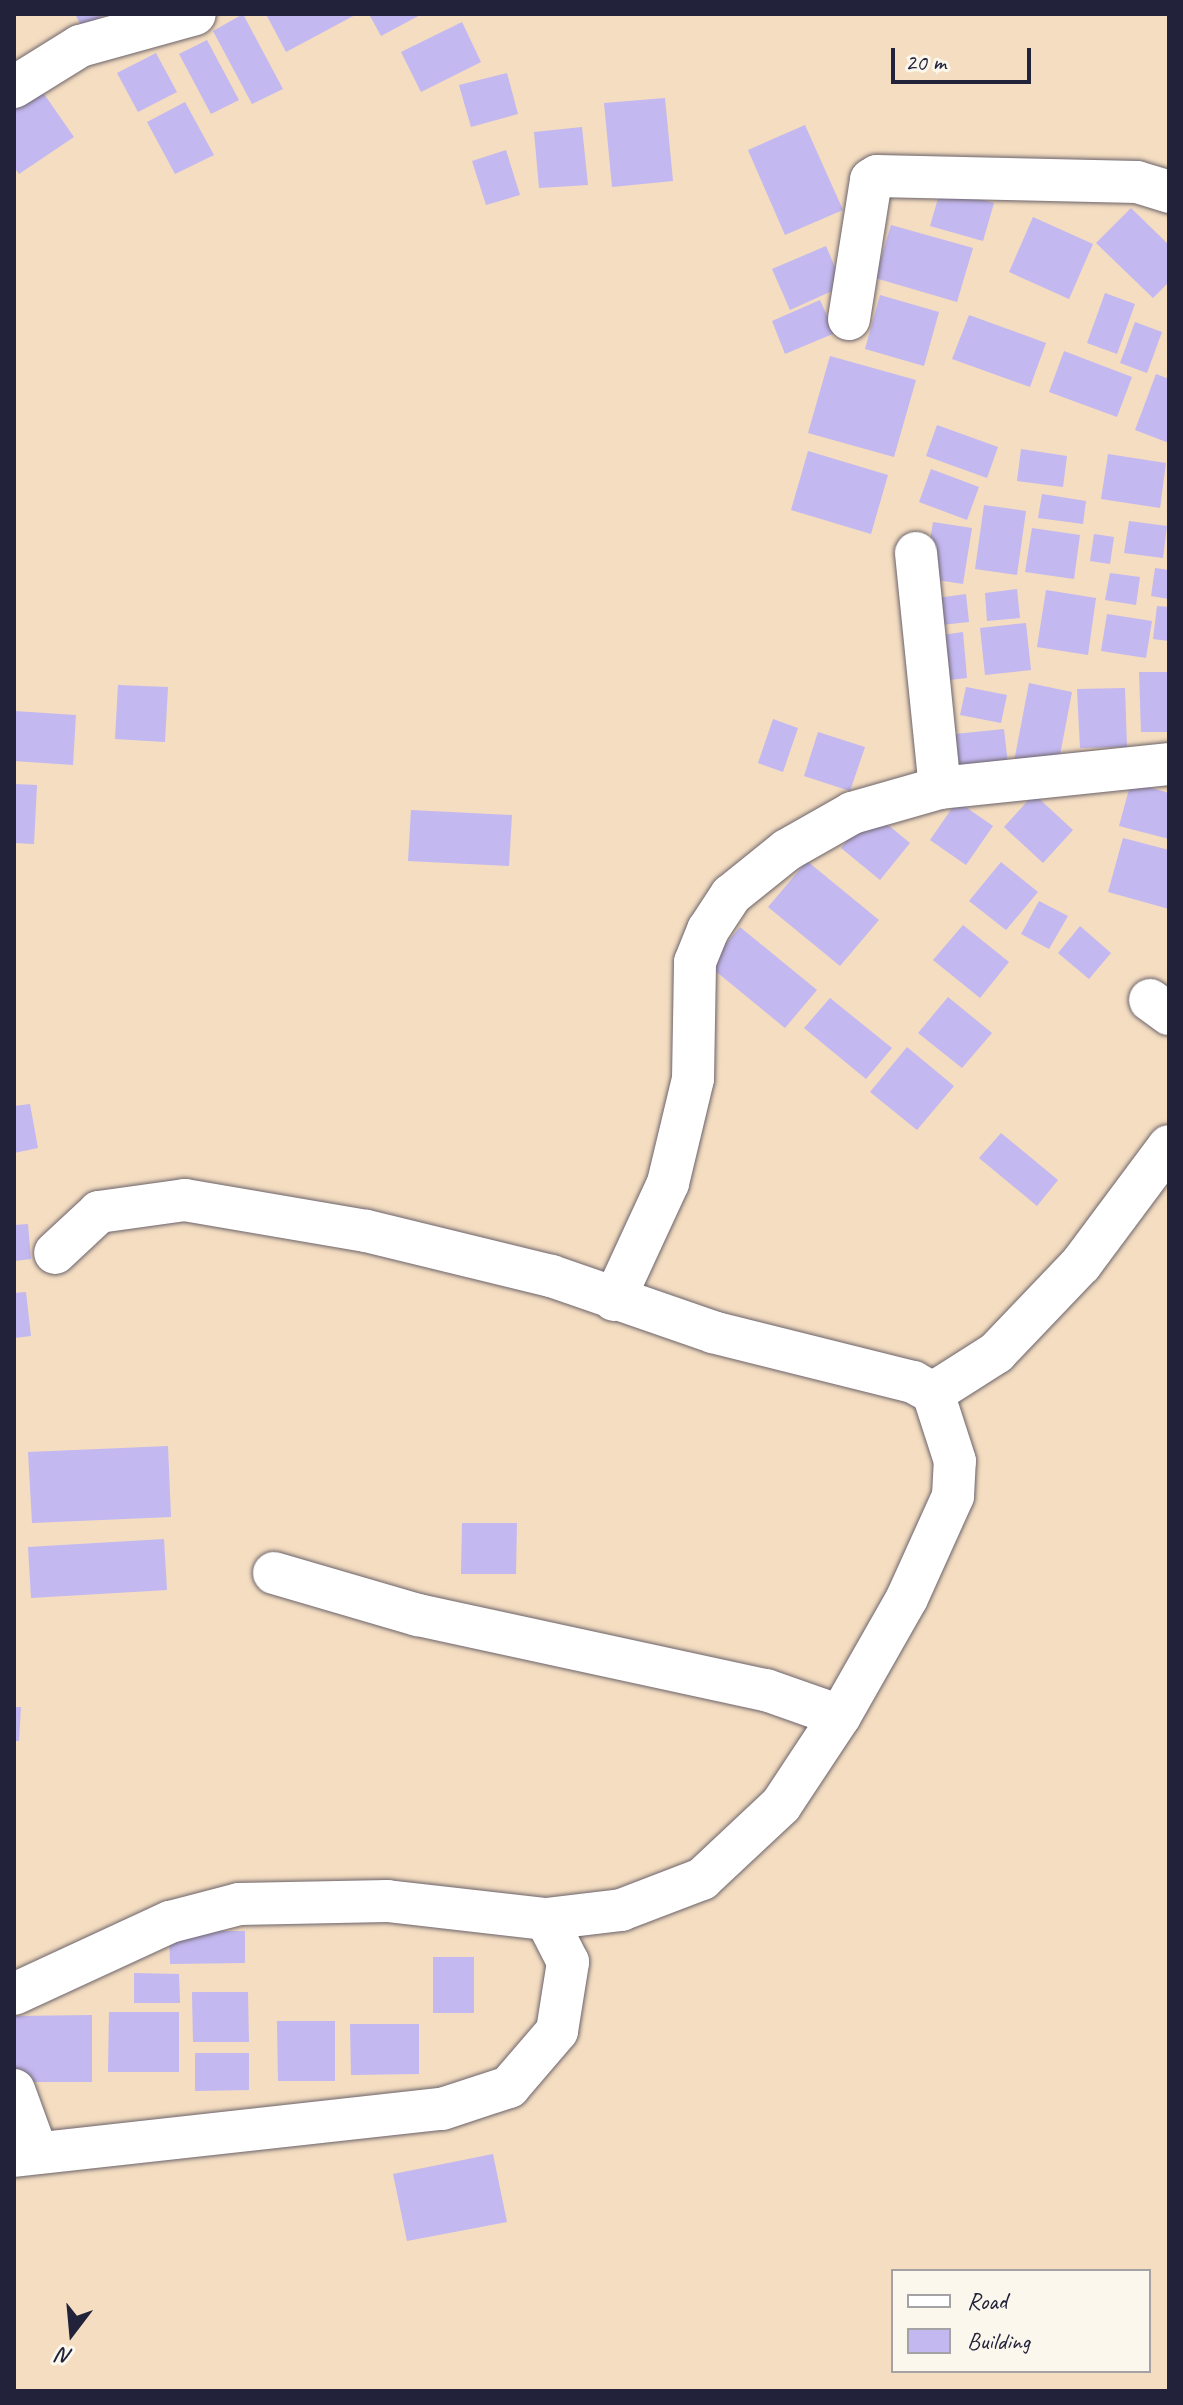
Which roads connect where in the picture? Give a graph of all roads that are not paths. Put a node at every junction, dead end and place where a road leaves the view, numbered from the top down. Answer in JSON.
{"nodes":[{"id":1,"x":195,"y":14,"type":"edge"},
{"id":2,"x":80,"y":46,"type":"junction"},
{"id":3,"x":14,"y":64,"type":"edge"},
{"id":4,"x":14,"y":87,"type":"edge"},
{"id":5,"x":1169,"y":192,"type":"edge"},
{"id":6,"x":849,"y":319,"type":"dead end"},
{"id":7,"x":916,"y":553,"type":"dead end"},
{"id":8,"x":1169,"y":764,"type":"edge"},
{"id":9,"x":940,"y":788,"type":"junction"},
{"id":10,"x":1169,"y":1146,"type":"edge"},
{"id":11,"x":55,"y":1253,"type":"dead end"},
{"id":12,"x":614,"y":1300,"type":"junction"},
{"id":13,"x":933,"y":1393,"type":"junction"},
{"id":14,"x":274,"y":1573,"type":"dead end"},
{"id":15,"x":840,"y":1716,"type":"junction"},
{"id":16,"x":546,"y":1919,"type":"junction"},
{"id":17,"x":14,"y":1994,"type":"edge"},
{"id":18,"x":14,"y":2090,"type":"edge"},
{"id":19,"x":25,"y":2153,"type":"edge"}],
"edges":[{"from":1,"to":2,"type":"street"},
{"from":2,"to":3,"type":"street"},
{"from":2,"to":4,"type":"street"},
{"from":5,"to":6,"type":"street"},
{"from":7,"to":9,"type":"street"},
{"from":8,"to":9,"type":"street"},
{"from":9,"to":12,"type":"street"},
{"from":10,"to":13,"type":"street"},
{"from":11,"to":12,"type":"street"},
{"from":12,"to":13,"type":"street"},
{"from":13,"to":15,"type":"street"},
{"from":14,"to":15,"type":"street"},
{"from":15,"to":16,"type":"street"},
{"from":16,"to":17,"type":"street"},
{"from":16,"to":19,"type":"street"},
{"from":18,"to":19,"type":"street"}]}
